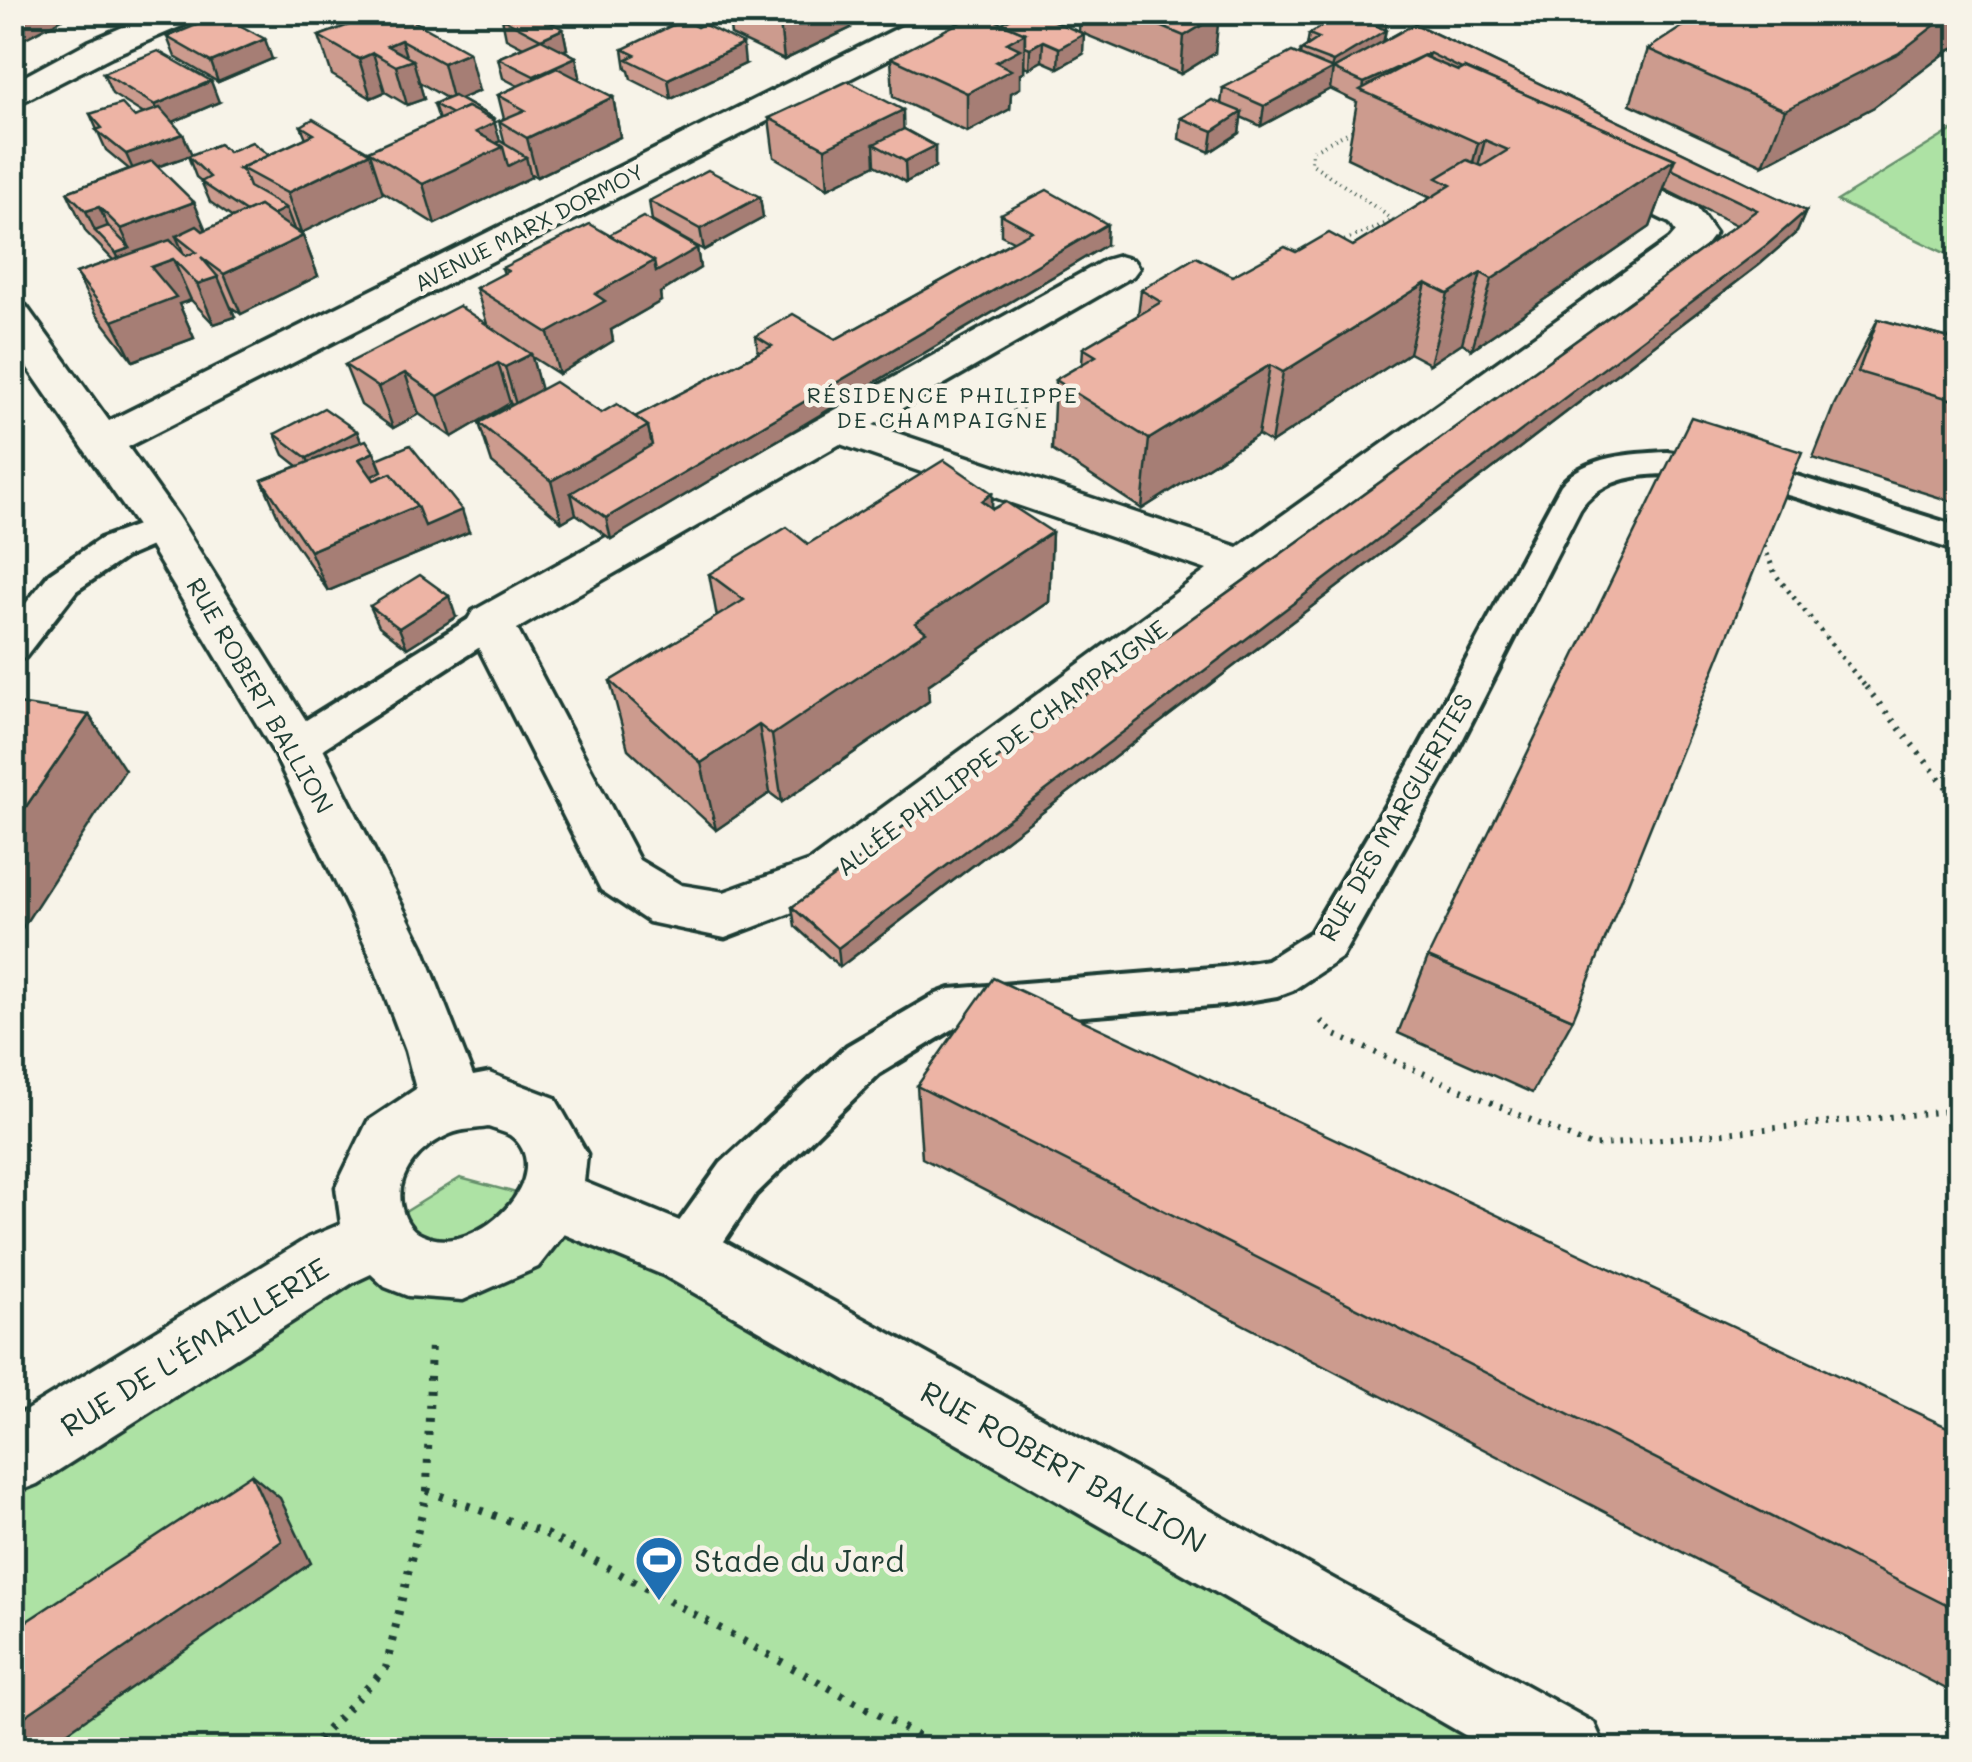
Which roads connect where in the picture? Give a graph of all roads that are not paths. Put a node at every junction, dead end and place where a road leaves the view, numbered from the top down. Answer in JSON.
{"nodes":[{"id":1,"x":187,"y":12,"type":"edge"},
{"id":2,"x":956,"y":12,"type":"edge"},
{"id":3,"x":12,"y":98,"type":"edge"},
{"id":4,"x":1546,"y":149,"type":"edge"},
{"id":5,"x":1119,"y":268,"type":"dead end"},
{"id":6,"x":15,"y":324,"type":"edge"},
{"id":7,"x":836,"y":428,"type":"junction"},
{"id":8,"x":103,"y":442,"type":"junction"},
{"id":9,"x":162,"y":528,"type":"junction"},
{"id":10,"x":1960,"y":540,"type":"edge"},
{"id":11,"x":1244,"y":566,"type":"junction"},
{"id":12,"x":490,"y":623,"type":"junction"},
{"id":13,"x":12,"y":648,"type":"edge"},
{"id":14,"x":296,"y":746,"type":"junction"},
{"id":15,"x":451,"y":1106,"type":"junction"},
{"id":16,"x":552,"y":1199,"type":"junction"},
{"id":17,"x":378,"y":1238,"type":"junction"},
{"id":18,"x":686,"y":1254,"type":"junction"},
{"id":19,"x":12,"y":1458,"type":"edge"},
{"id":20,"x":1567,"y":1750,"type":"edge"}],
"edges":[{"from":1,"to":3,"type":"street"},
{"from":2,"to":8,"type":"street","name":"AVENUE MARX DORMOY"},
{"from":4,"to":11,"type":"street","name":"ALLÉE PHILIPPE DE CHAMPAIGNE"},
{"from":5,"to":7,"type":"street"},
{"from":6,"to":8,"type":"street","name":"RUE ROBERT BALLION"},
{"from":7,"to":11,"type":"street"},
{"from":7,"to":12,"type":"street"},
{"from":8,"to":9,"type":"street","name":"RUE ROBERT BALLION"},
{"from":9,"to":13,"type":"lane"},
{"from":9,"to":14,"type":"street","name":"RUE ROBERT BALLION"},
{"from":10,"to":18,"type":"lane","name":"RUE DES MARGUERITES"},
{"from":11,"to":12,"type":"street","name":"ALLÉE PHILIPPE DE CHAMPAIGNE"},
{"from":12,"to":14,"type":"lane"},
{"from":14,"to":15,"type":"street","name":"RUE ROBERT BALLION"},
{"from":15,"to":16,"type":"street"},
{"from":15,"to":17,"type":"street"},
{"from":16,"to":17,"type":"street"},
{"from":16,"to":18,"type":"street","name":"RUE ROBERT BALLION"},
{"from":17,"to":19,"type":"street","name":"RUE DE L'ÉMAILLERIE"},
{"from":18,"to":20,"type":"street","name":"RUE ROBERT BALLION"}]}
